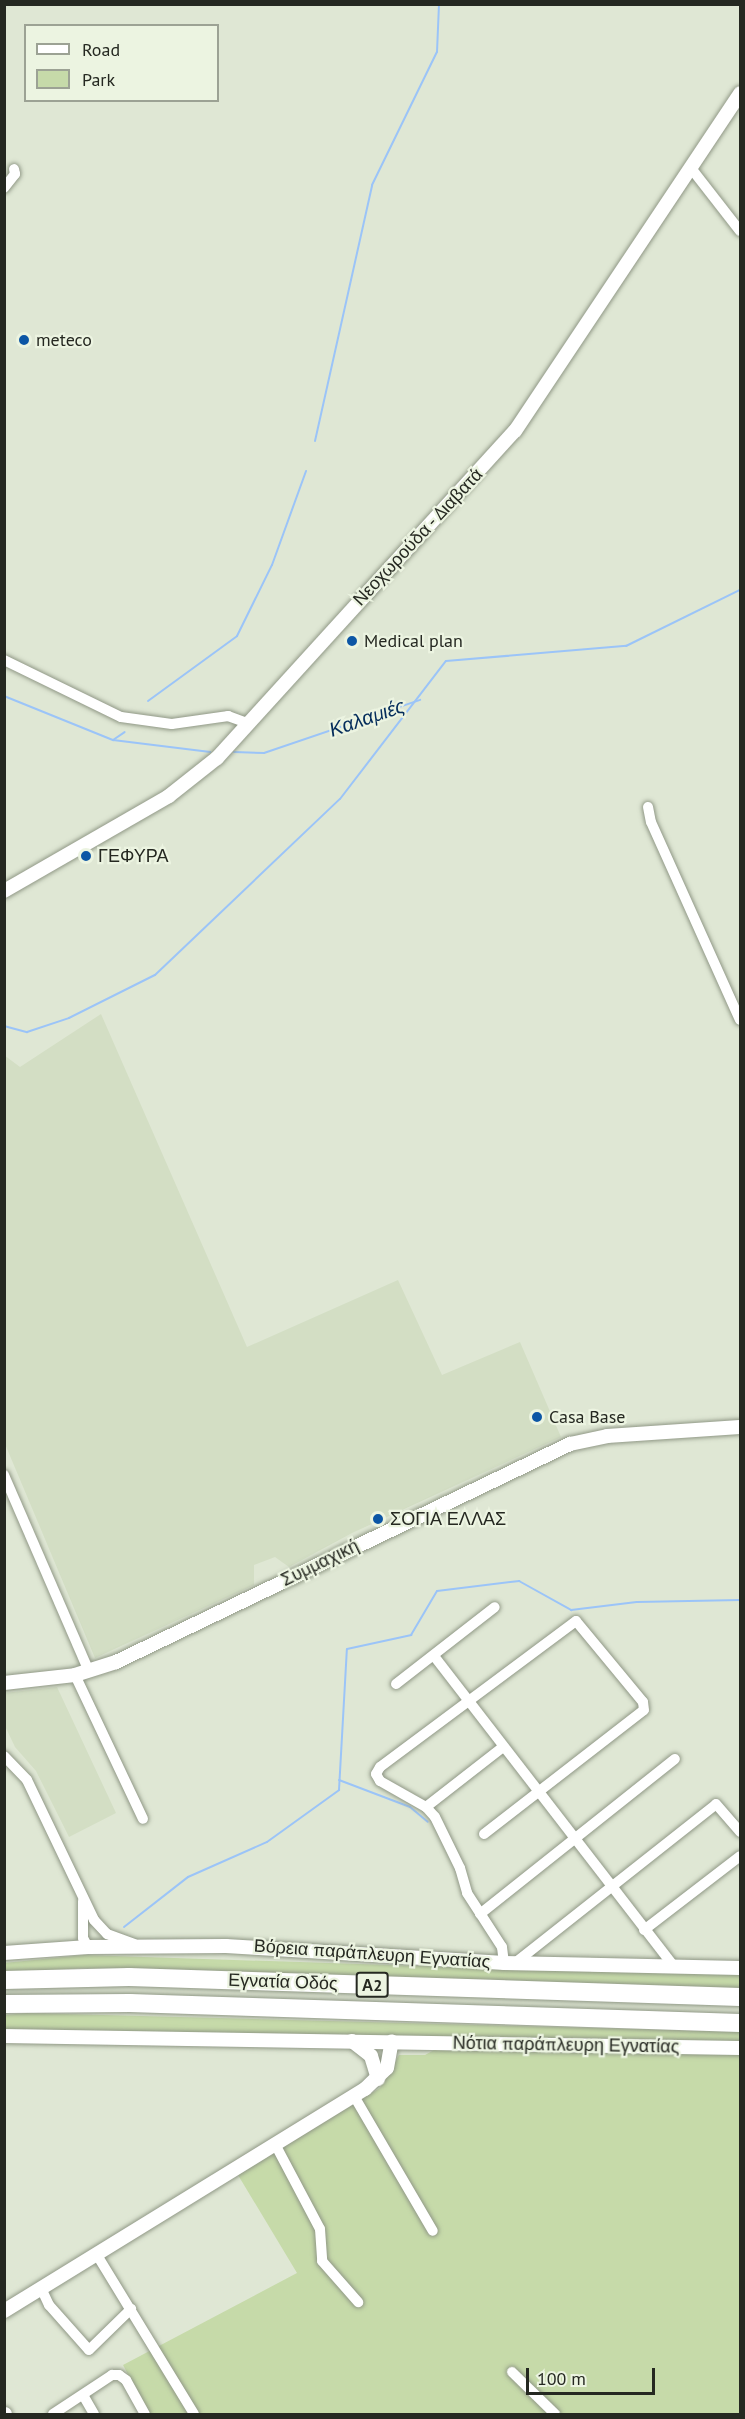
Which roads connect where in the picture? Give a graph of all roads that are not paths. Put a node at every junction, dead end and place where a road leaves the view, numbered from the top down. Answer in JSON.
{"nodes":[{"id":1,"x":741,"y":93,"type":"edge"},
{"id":2,"x":691,"y":168,"type":"junction"},
{"id":3,"x":14,"y":169,"type":"dead end"},
{"id":4,"x":4,"y":188,"type":"edge"},
{"id":5,"x":741,"y":231,"type":"edge"},
{"id":6,"x":4,"y":660,"type":"edge"},
{"id":7,"x":247,"y":723,"type":"junction"},
{"id":8,"x":648,"y":807,"type":"dead end"},
{"id":9,"x":4,"y":891,"type":"edge"},
{"id":10,"x":741,"y":1020,"type":"edge"},
{"id":11,"x":741,"y":1427,"type":"edge"},
{"id":12,"x":4,"y":1475,"type":"edge"},
{"id":13,"x":495,"y":1607,"type":"dead end"},
{"id":14,"x":434,"y":1656,"type":"junction"},
{"id":15,"x":82,"y":1673,"type":"junction"},
{"id":16,"x":4,"y":1683,"type":"edge"},
{"id":17,"x":396,"y":1684,"type":"dead end"},
{"id":18,"x":466,"y":1701,"type":"junction"},
{"id":19,"x":503,"y":1747,"type":"junction"},
{"id":20,"x":4,"y":1756,"type":"edge"},
{"id":21,"x":675,"y":1759,"type":"dead end"},
{"id":22,"x":537,"y":1792,"type":"junction"},
{"id":23,"x":426,"y":1807,"type":"junction"},
{"id":24,"x":144,"y":1819,"type":"dead end"},
{"id":25,"x":741,"y":1832,"type":"edge"},
{"id":26,"x":484,"y":1834,"type":"dead end"},
{"id":27,"x":573,"y":1839,"type":"junction"},
{"id":28,"x":741,"y":1856,"type":"edge"},
{"id":29,"x":609,"y":1885,"type":"junction"},
{"id":30,"x":83,"y":1901,"type":"junction"},
{"id":31,"x":480,"y":1914,"type":"junction"},
{"id":32,"x":94,"y":1920,"type":"junction"},
{"id":33,"x":644,"y":1930,"type":"junction"},
{"id":34,"x":143,"y":1946,"type":"junction"},
{"id":35,"x":88,"y":1947,"type":"junction"},
{"id":36,"x":4,"y":1953,"type":"edge"},
{"id":37,"x":510,"y":1963,"type":"junction"},
{"id":38,"x":674,"y":1967,"type":"junction"},
{"id":39,"x":741,"y":1968,"type":"edge"},
{"id":40,"x":4,"y":1980,"type":"edge"},
{"id":41,"x":741,"y":1997,"type":"edge"},
{"id":42,"x":4,"y":2004,"type":"edge"},
{"id":43,"x":741,"y":2023,"type":"edge"},
{"id":44,"x":4,"y":2036,"type":"edge"},
{"id":45,"x":352,"y":2041,"type":"junction"},
{"id":46,"x":392,"y":2041,"type":"junction"},
{"id":47,"x":741,"y":2048,"type":"edge"},
{"id":48,"x":378,"y":2076,"type":"junction"},
{"id":49,"x":354,"y":2096,"type":"junction"},
{"id":50,"x":275,"y":2144,"type":"junction"},
{"id":51,"x":434,"y":2231,"type":"dead end"},
{"id":52,"x":97,"y":2255,"type":"junction"},
{"id":53,"x":41,"y":2288,"type":"junction"},
{"id":54,"x":358,"y":2302,"type":"dead end"},
{"id":55,"x":7,"y":2306,"type":"edge"},
{"id":56,"x":131,"y":2310,"type":"junction"},
{"id":57,"x":512,"y":2372,"type":"dead end"},
{"id":58,"x":83,"y":2395,"type":"junction"},
{"id":59,"x":53,"y":2415,"type":"edge"},
{"id":60,"x":94,"y":2415,"type":"edge"},
{"id":61,"x":145,"y":2415,"type":"edge"},
{"id":62,"x":194,"y":2415,"type":"edge"},
{"id":63,"x":555,"y":2415,"type":"edge"}],
"edges":[{"from":1,"to":2,"type":"street","name":"Νεοχωρούδα - Διαβατά"},
{"from":2,"to":5,"type":"street"},
{"from":2,"to":7,"type":"street","name":"Νεοχωρούδα - Διαβατά"},
{"from":3,"to":4,"type":"street"},
{"from":6,"to":7,"type":"street"},
{"from":7,"to":9,"type":"street","name":"Νεοχωρούδα - Διαβατά"},
{"from":8,"to":10,"type":"street"},
{"from":11,"to":15,"type":"street","name":"Συμμαχική"},
{"from":12,"to":15,"type":"street"},
{"from":13,"to":14,"type":"street"},
{"from":14,"to":17,"type":"street"},
{"from":14,"to":18,"type":"street"},
{"from":15,"to":16,"type":"street","name":"Συμμαχική"},
{"from":15,"to":24,"type":"street"},
{"from":18,"to":19,"type":"street"},
{"from":18,"to":22,"type":"street"},
{"from":18,"to":23,"type":"street"},
{"from":19,"to":22,"type":"street"},
{"from":19,"to":23,"type":"street"},
{"from":20,"to":30,"type":"street"},
{"from":21,"to":27,"type":"street"},
{"from":22,"to":26,"type":"street"},
{"from":22,"to":27,"type":"street"},
{"from":23,"to":31,"type":"street"},
{"from":25,"to":29,"type":"street"},
{"from":27,"to":29,"type":"street"},
{"from":27,"to":31,"type":"street"},
{"from":28,"to":33,"type":"street"},
{"from":29,"to":33,"type":"street"},
{"from":29,"to":37,"type":"street"},
{"from":30,"to":32,"type":"street"},
{"from":30,"to":35,"type":"street"},
{"from":31,"to":37,"type":"street"},
{"from":32,"to":34,"type":"street"},
{"from":32,"to":35,"type":"street"},
{"from":33,"to":38,"type":"street"},
{"from":34,"to":35,"type":"street","name":"Βόρεια παράπλευρη Εγνατίας"},
{"from":34,"to":37,"type":"street","name":"Βόρεια παράπλευρη Εγνατίας"},
{"from":35,"to":36,"type":"street","name":"Βόρεια παράπλευρη Εγνατίας"},
{"from":37,"to":38,"type":"street","name":"Βόρεια παράπλευρη Εγνατίας"},
{"from":38,"to":39,"type":"street","name":"Βόρεια παράπλευρη Εγνατίας"},
{"from":40,"to":41,"type":"highway","name":"Εγνατία Οδός","number":"Α2"},
{"from":42,"to":43,"type":"highway","name":"Εγνατία Οδός","number":"Α2"},
{"from":44,"to":45,"type":"street"},
{"from":45,"to":46,"type":"street","name":"Νότια παράπλευρη Εγνατίας"},
{"from":45,"to":48,"type":"street"},
{"from":46,"to":47,"type":"street","name":"Νότια παράπλευρη Εγνατίας"},
{"from":46,"to":48,"type":"street"},
{"from":48,"to":49,"type":"street"},
{"from":49,"to":50,"type":"street"},
{"from":49,"to":51,"type":"street"},
{"from":50,"to":52,"type":"street"},
{"from":50,"to":54,"type":"street"},
{"from":52,"to":53,"type":"street"},
{"from":52,"to":56,"type":"street"},
{"from":53,"to":55,"type":"street"},
{"from":53,"to":56,"type":"street"},
{"from":56,"to":62,"type":"street"},
{"from":57,"to":63,"type":"street"},
{"from":58,"to":59,"type":"street"},
{"from":58,"to":60,"type":"street"},
{"from":58,"to":61,"type":"street"}]}
